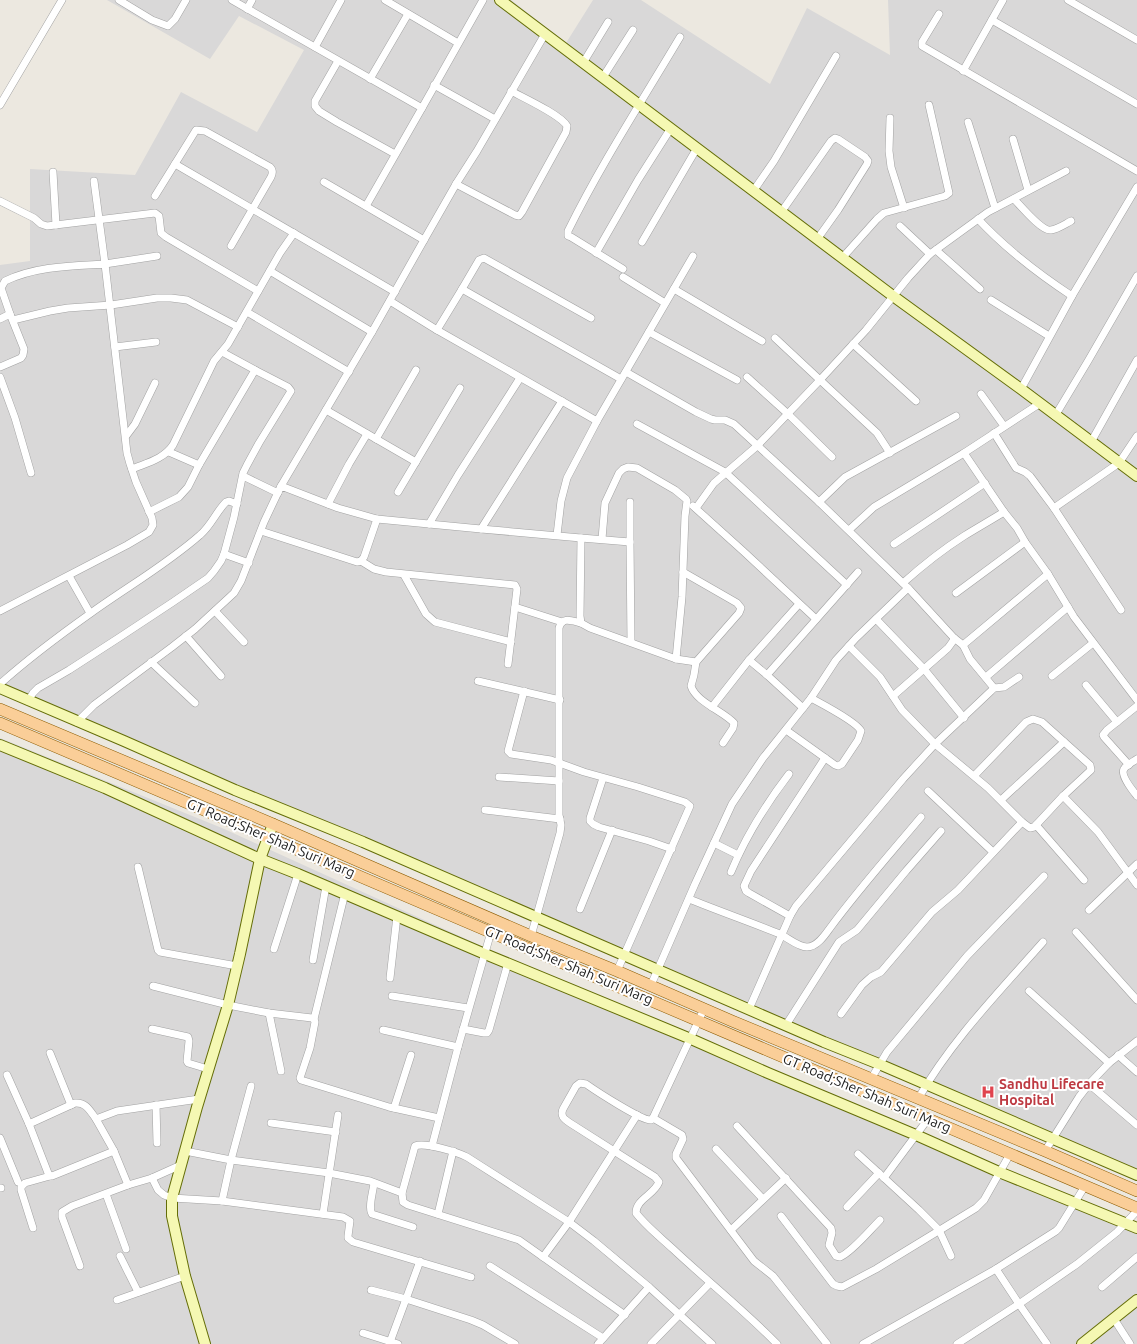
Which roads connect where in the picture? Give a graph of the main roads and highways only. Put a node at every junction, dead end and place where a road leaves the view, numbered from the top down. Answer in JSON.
{"nodes":[{"id":1,"x":500,"y":0,"type":"edge"},
{"id":2,"x":1137,"y":476,"type":"edge"},
{"id":3,"x":0,"y":688,"type":"edge"},
{"id":4,"x":0,"y":709,"type":"edge"},
{"id":5,"x":0,"y":723,"type":"edge"},
{"id":6,"x":0,"y":745,"type":"edge"},
{"id":7,"x":273,"y":824,"type":"junction"},
{"id":8,"x":268,"y":836,"type":"junction"},
{"id":9,"x":260,"y":859,"type":"junction"},
{"id":10,"x":1137,"y":1175,"type":"edge"},
{"id":11,"x":1137,"y":1191,"type":"edge"},
{"id":12,"x":1137,"y":1210,"type":"edge"},
{"id":13,"x":1137,"y":1228,"type":"edge"},
{"id":14,"x":1137,"y":1300,"type":"edge"},
{"id":15,"x":205,"y":1344,"type":"edge"},
{"id":16,"x":1082,"y":1344,"type":"edge"}],
"edges":[{"from":1,"to":2,"type":"main road"},
{"from":3,"to":10,"type":"main road"},
{"from":4,"to":7,"type":"main road","name":"GT Road;Sher Shah Suri Marg"},
{"from":5,"to":8,"type":"main road","name":"GT Road;Sher Shah Suri Marg"},
{"from":6,"to":9,"type":"main road"},
{"from":7,"to":8,"type":"main road"},
{"from":7,"to":11,"type":"main road","name":"GT Road;Sher Shah Suri Marg"},
{"from":8,"to":9,"type":"main road"},
{"from":8,"to":12,"type":"main road","name":"GT Road;Sher Shah Suri Marg"},
{"from":9,"to":13,"type":"main road"},
{"from":9,"to":15,"type":"main road"},
{"from":14,"to":16,"type":"main road"}]}
